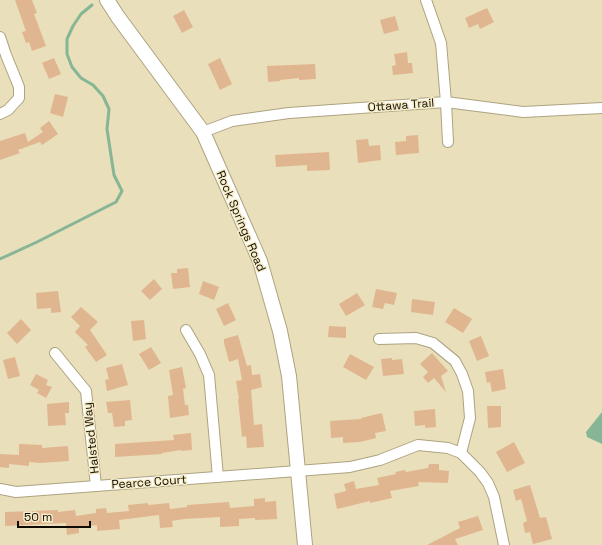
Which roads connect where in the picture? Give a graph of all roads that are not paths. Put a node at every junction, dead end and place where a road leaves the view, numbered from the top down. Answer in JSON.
{"nodes":[{"id":1,"x":107,"y":0,"type":"edge"},
{"id":2,"x":426,"y":0,"type":"edge"},
{"id":3,"x":0,"y":37,"type":"edge"},
{"id":4,"x":446,"y":102,"type":"junction"},
{"id":5,"x":602,"y":108,"type":"edge"},
{"id":6,"x":0,"y":114,"type":"edge"},
{"id":7,"x":203,"y":132,"type":"junction"},
{"id":8,"x":448,"y":142,"type":"dead end"},
{"id":9,"x":186,"y":330,"type":"dead end"},
{"id":10,"x":379,"y":339,"type":"dead end"},
{"id":11,"x":55,"y":353,"type":"dead end"},
{"id":12,"x":461,"y":453,"type":"junction"},
{"id":13,"x":298,"y":471,"type":"junction"},
{"id":14,"x":218,"y":477,"type":"junction"},
{"id":15,"x":96,"y":486,"type":"junction"},
{"id":16,"x":0,"y":489,"type":"edge"},
{"id":17,"x":305,"y":545,"type":"edge"},
{"id":18,"x":503,"y":545,"type":"edge"}],
"edges":[{"from":1,"to":7,"type":"street","name":"Rock Springs Road"},
{"from":2,"to":4,"type":"street"},
{"from":3,"to":6,"type":"street"},
{"from":4,"to":5,"type":"street","name":"Ottawa Trail"},
{"from":4,"to":7,"type":"street","name":"Ottawa Trail"},
{"from":4,"to":8,"type":"street"},
{"from":7,"to":13,"type":"street","name":"Rock Springs Road"},
{"from":9,"to":14,"type":"street"},
{"from":10,"to":12,"type":"street"},
{"from":11,"to":15,"type":"street","name":"Halsted Way"},
{"from":12,"to":13,"type":"street","name":"Pearce Court"},
{"from":12,"to":18,"type":"street"},
{"from":13,"to":14,"type":"street","name":"Pearce Court"},
{"from":13,"to":17,"type":"street","name":"Rock Springs Road"},
{"from":14,"to":15,"type":"street","name":"Pearce Court"},
{"from":15,"to":16,"type":"street","name":"Pearce Court"}]}
